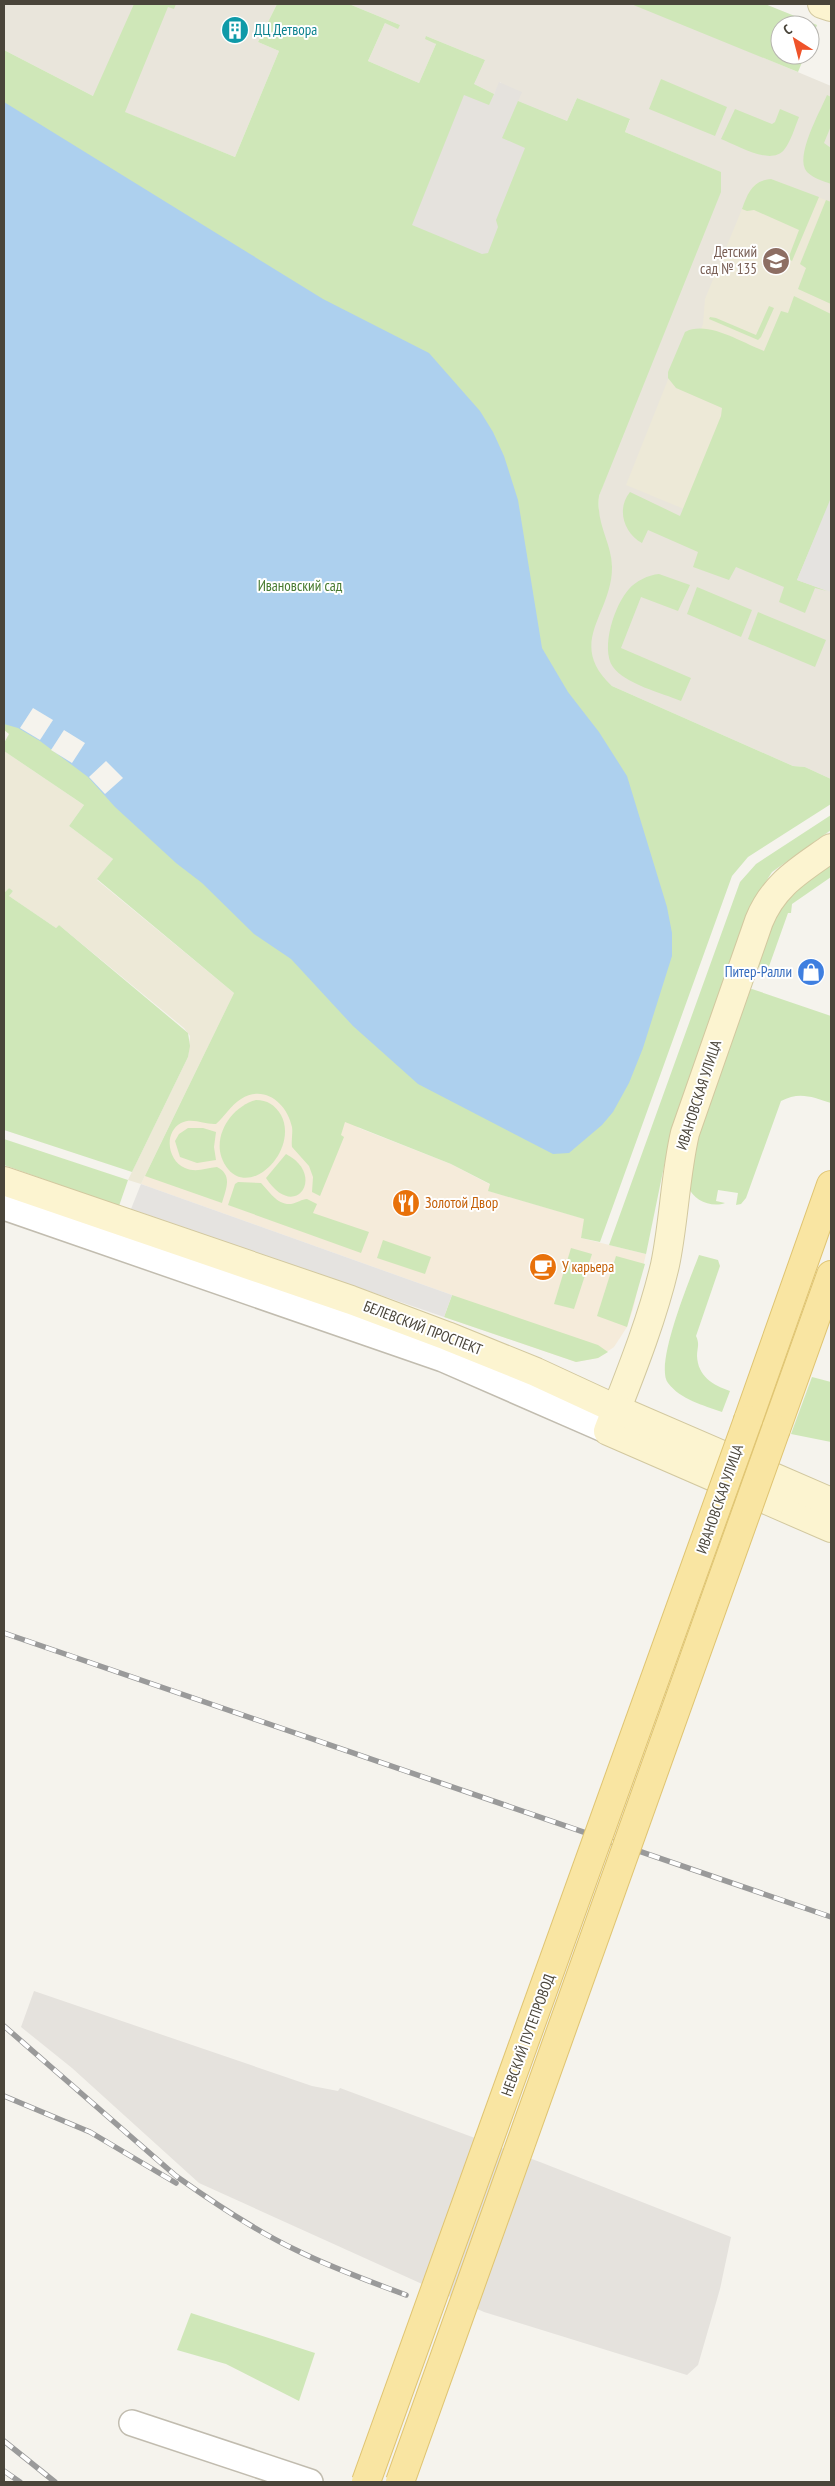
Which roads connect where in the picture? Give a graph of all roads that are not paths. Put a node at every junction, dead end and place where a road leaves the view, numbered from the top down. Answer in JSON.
{"nodes":[{"id":1,"x":822,"y":4,"type":"edge"},
{"id":2,"x":831,"y":8,"type":"edge"},
{"id":3,"x":831,"y":848,"type":"edge"},
{"id":4,"x":4,"y":1181,"type":"edge"},
{"id":5,"x":831,"y":1185,"type":"edge"},
{"id":6,"x":4,"y":1207,"type":"edge"},
{"id":7,"x":831,"y":1275,"type":"edge"},
{"id":8,"x":612,"y":1420,"type":"junction"},
{"id":9,"x":831,"y":1502,"type":"edge"},
{"id":10,"x":831,"y":1528,"type":"edge"},
{"id":11,"x":689,"y":1588,"type":"joint"},
{"id":12,"x":715,"y":1599,"type":"joint"},
{"id":13,"x":132,"y":2423,"type":"dead end"},
{"id":14,"x":310,"y":2482,"type":"edge"},
{"id":15,"x":366,"y":2482,"type":"edge"},
{"id":16,"x":400,"y":2482,"type":"edge"}],
"edges":[{"from":1,"to":2,"type":"street"},
{"from":3,"to":8,"type":"street","name":"ИВАНОВСКАЯ УЛИЦА"},
{"from":4,"to":8,"type":"street","name":"БЕЛЕВСКИЙ ПРОСПЕКТ"},
{"from":5,"to":11,"type":"main road","name":"ИВАНОВСКАЯ УЛИЦА","bridge":true},
{"from":6,"to":8,"type":"street","name":"БЕЛЕВСКИЙ ПРОСПЕКТ"},
{"from":7,"to":12,"type":"main road","name":"ИВАНОВСКАЯ УЛИЦА","bridge":true},
{"from":8,"to":9,"type":"street","name":"БЕЛЕВСКИЙ ПРОСПЕКТ"},
{"from":8,"to":10,"type":"street","name":"БЕЛЕВСКИЙ ПРОСПЕКТ"},
{"from":11,"to":15,"type":"main road","name":"НЕВСКИЙ ПУТЕПРОВОД","bridge":true},
{"from":12,"to":16,"type":"main road","name":"НЕВСКИЙ ПУТЕПРОВОД","bridge":true},
{"from":13,"to":14,"type":"street"}]}
